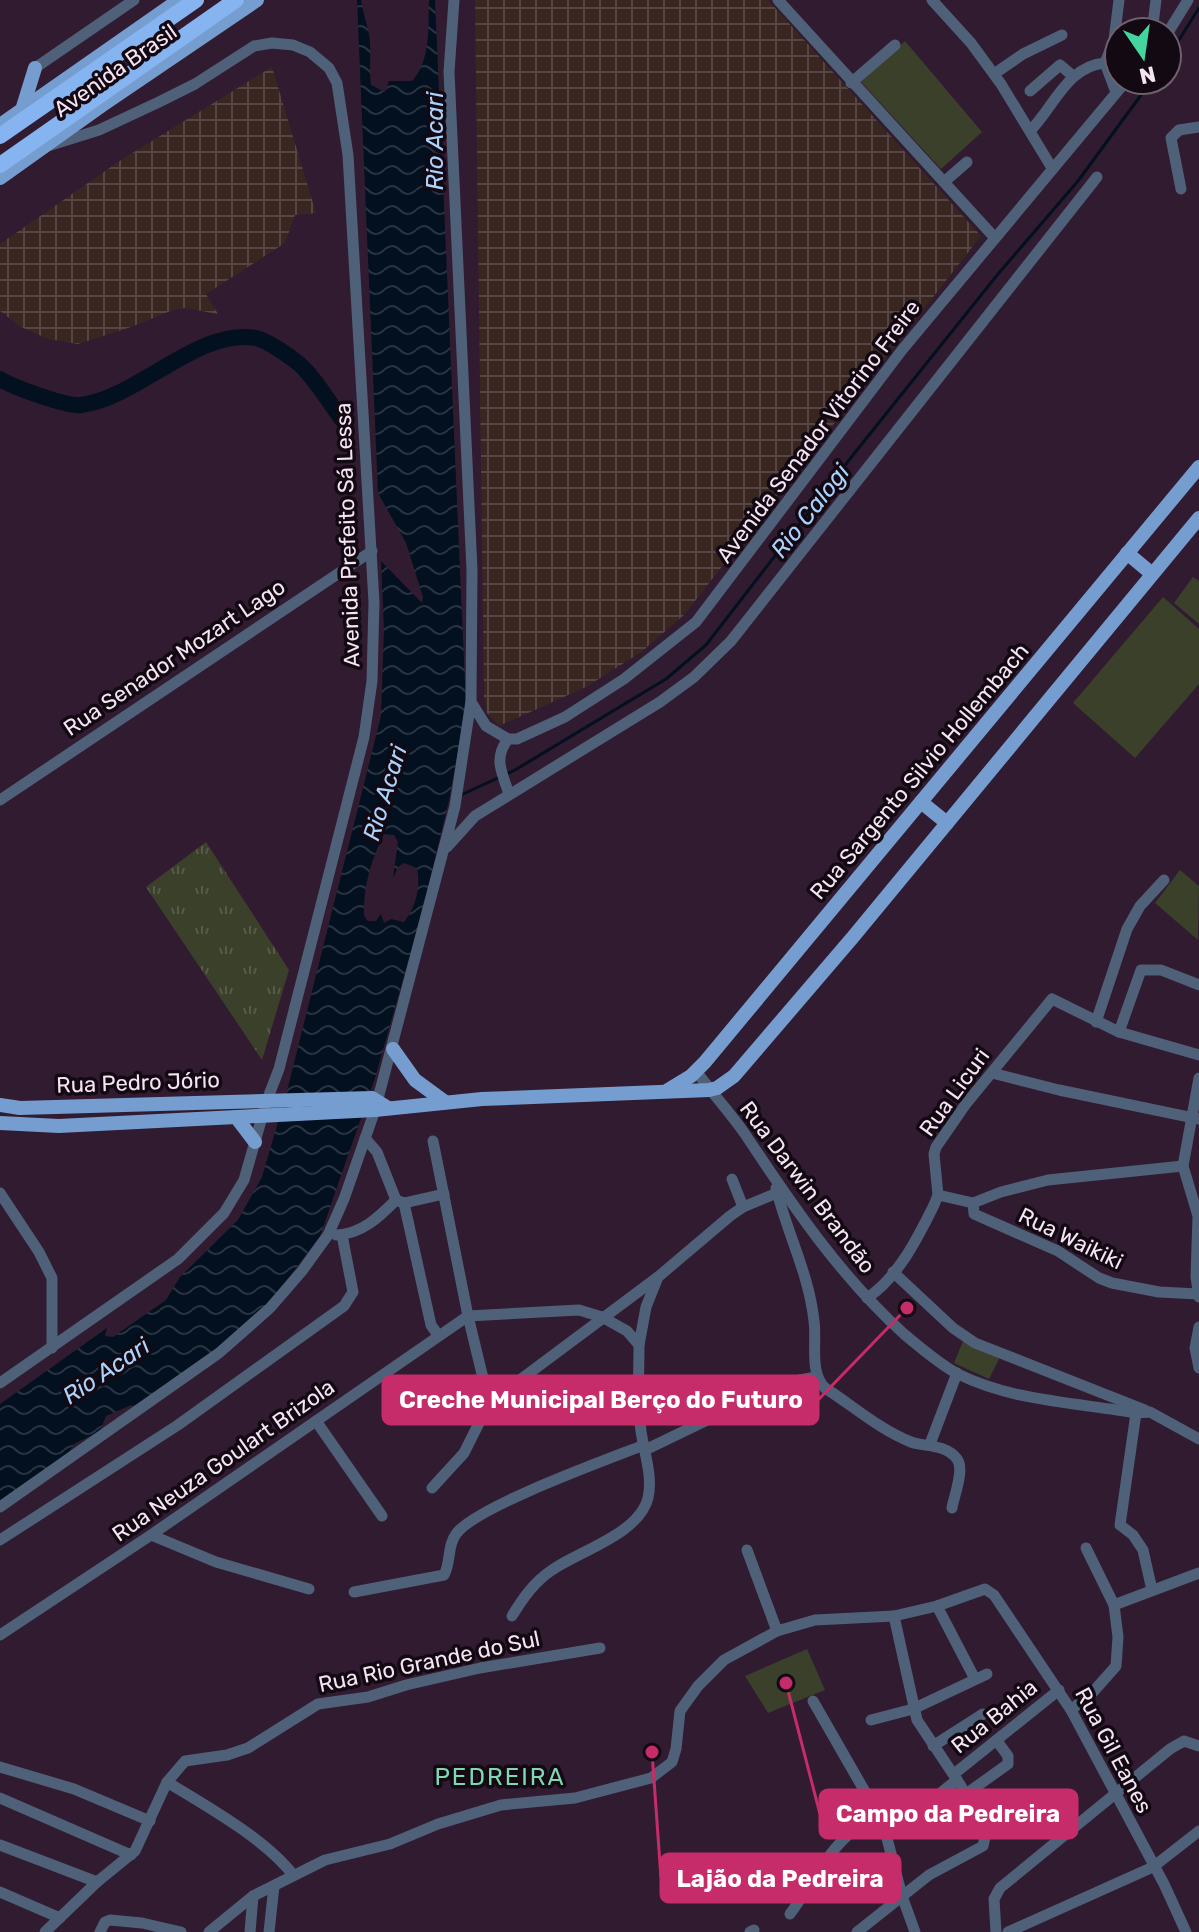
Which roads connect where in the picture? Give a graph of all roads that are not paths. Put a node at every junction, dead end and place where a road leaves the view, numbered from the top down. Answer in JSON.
{"nodes":[{"id":1,"x":134,"y":0,"type":"edge"},
{"id":2,"x":179,"y":0,"type":"edge"},
{"id":3,"x":196,"y":0,"type":"edge"},
{"id":4,"x":236,"y":0,"type":"edge"},
{"id":5,"x":257,"y":0,"type":"edge"},
{"id":6,"x":454,"y":0,"type":"edge"},
{"id":7,"x":778,"y":0,"type":"edge"},
{"id":8,"x":932,"y":0,"type":"edge"},
{"id":9,"x":1062,"y":35,"type":"dead end"},
{"id":10,"x":895,"y":45,"type":"dead end"},
{"id":11,"x":1103,"y":63,"type":"edge"},
{"id":12,"x":35,"y":68,"type":"joint"},
{"id":13,"x":994,"y":74,"type":"junction"},
{"id":14,"x":1073,"y":76,"type":"junction"},
{"id":15,"x":851,"y":83,"type":"junction"},
{"id":16,"x":1030,"y":91,"type":"dead end"},
{"id":17,"x":1113,"y":96,"type":"edge"},
{"id":18,"x":22,"y":110,"type":"junction"},
{"id":19,"x":0,"y":125,"type":"edge"},
{"id":20,"x":1199,"y":127,"type":"edge"},
{"id":21,"x":1030,"y":131,"type":"junction"},
{"id":22,"x":0,"y":136,"type":"edge"},
{"id":23,"x":40,"y":149,"type":"junction"},
{"id":24,"x":967,"y":162,"type":"dead end"},
{"id":25,"x":0,"y":165,"type":"edge"},
{"id":26,"x":1052,"y":168,"type":"junction"},
{"id":27,"x":1097,"y":177,"type":"dead end"},
{"id":28,"x":0,"y":178,"type":"edge"},
{"id":29,"x":944,"y":182,"type":"junction"},
{"id":30,"x":1181,"y":189,"type":"dead end"},
{"id":31,"x":995,"y":238,"type":"junction"},
{"id":32,"x":1199,"y":467,"type":"edge"},
{"id":33,"x":1199,"y":518,"type":"edge"},
{"id":34,"x":372,"y":551,"type":"junction"},
{"id":35,"x":1127,"y":553,"type":"junction"},
{"id":36,"x":1151,"y":573,"type":"junction"},
{"id":37,"x":471,"y":701,"type":"junction"},
{"id":38,"x":508,"y":739,"type":"junction"},
{"id":39,"x":509,"y":794,"type":"junction"},
{"id":40,"x":0,"y":800,"type":"edge"},
{"id":41,"x":921,"y":802,"type":"junction"},
{"id":42,"x":947,"y":823,"type":"junction"},
{"id":43,"x":444,"y":850,"type":"junction"},
{"id":44,"x":1164,"y":880,"type":"dead end"},
{"id":45,"x":1199,"y":985,"type":"edge"},
{"id":46,"x":1096,"y":1022,"type":"junction"},
{"id":47,"x":1119,"y":1032,"type":"junction"},
{"id":48,"x":393,"y":1049,"type":"junction"},
{"id":49,"x":1199,"y":1055,"type":"edge"},
{"id":50,"x":696,"y":1071,"type":"junction"},
{"id":51,"x":992,"y":1073,"type":"junction"},
{"id":52,"x":1199,"y":1078,"type":"edge"},
{"id":53,"x":709,"y":1090,"type":"junction"},
{"id":54,"x":664,"y":1092,"type":"junction"},
{"id":55,"x":445,"y":1102,"type":"junction"},
{"id":56,"x":0,"y":1105,"type":"edge"},
{"id":57,"x":376,"y":1105,"type":"junction"},
{"id":58,"x":270,"y":1107,"type":"junction"},
{"id":59,"x":236,"y":1117,"type":"junction"},
{"id":60,"x":1194,"y":1118,"type":"edge"},
{"id":61,"x":0,"y":1123,"type":"edge"},
{"id":62,"x":365,"y":1138,"type":"junction"},
{"id":63,"x":433,"y":1141,"type":"dead end"},
{"id":64,"x":255,"y":1142,"type":"junction"},
{"id":65,"x":1183,"y":1166,"type":"junction"},
{"id":66,"x":732,"y":1179,"type":"dead end"},
{"id":67,"x":774,"y":1180,"type":"junction"},
{"id":68,"x":0,"y":1193,"type":"edge"},
{"id":69,"x":777,"y":1193,"type":"junction"},
{"id":70,"x":444,"y":1194,"type":"junction"},
{"id":71,"x":938,"y":1195,"type":"junction"},
{"id":72,"x":400,"y":1202,"type":"junction"},
{"id":73,"x":973,"y":1203,"type":"junction"},
{"id":74,"x":743,"y":1207,"type":"junction"},
{"id":75,"x":328,"y":1235,"type":"junction"},
{"id":76,"x":342,"y":1235,"type":"junction"},
{"id":77,"x":1198,"y":1236,"type":"edge"},
{"id":78,"x":893,"y":1272,"type":"junction"},
{"id":79,"x":658,"y":1277,"type":"junction"},
{"id":80,"x":1199,"y":1295,"type":"edge"},
{"id":81,"x":867,"y":1298,"type":"junction"},
{"id":82,"x":468,"y":1316,"type":"junction"},
{"id":83,"x":602,"y":1317,"type":"junction"},
{"id":84,"x":1199,"y":1329,"type":"edge"},
{"id":85,"x":438,"y":1335,"type":"junction"},
{"id":86,"x":639,"y":1345,"type":"junction"},
{"id":87,"x":52,"y":1348,"type":"junction"},
{"id":88,"x":1198,"y":1367,"type":"edge"},
{"id":89,"x":957,"y":1373,"type":"junction"},
{"id":90,"x":816,"y":1377,"type":"junction"},
{"id":91,"x":0,"y":1383,"type":"edge"},
{"id":92,"x":489,"y":1403,"type":"junction"},
{"id":93,"x":1150,"y":1412,"type":"junction"},
{"id":94,"x":1136,"y":1413,"type":"junction"},
{"id":95,"x":316,"y":1421,"type":"junction"},
{"id":96,"x":1199,"y":1439,"type":"edge"},
{"id":97,"x":930,"y":1444,"type":"junction"},
{"id":98,"x":645,"y":1447,"type":"junction"},
{"id":99,"x":432,"y":1488,"type":"dead end"},
{"id":100,"x":0,"y":1507,"type":"edge"},
{"id":101,"x":952,"y":1508,"type":"dead end"},
{"id":102,"x":382,"y":1516,"type":"dead end"},
{"id":103,"x":151,"y":1535,"type":"junction"},
{"id":104,"x":0,"y":1540,"type":"edge"},
{"id":105,"x":1086,"y":1548,"type":"dead end"},
{"id":106,"x":747,"y":1550,"type":"dead end"},
{"id":107,"x":1199,"y":1573,"type":"edge"},
{"id":108,"x":309,"y":1589,"type":"dead end"},
{"id":109,"x":1152,"y":1590,"type":"junction"},
{"id":110,"x":354,"y":1592,"type":"dead end"},
{"id":111,"x":1114,"y":1605,"type":"junction"},
{"id":112,"x":937,"y":1606,"type":"junction"},
{"id":113,"x":512,"y":1616,"type":"dead end"},
{"id":114,"x":894,"y":1616,"type":"junction"},
{"id":115,"x":777,"y":1631,"type":"junction"},
{"id":116,"x":0,"y":1635,"type":"edge"},
{"id":117,"x":600,"y":1648,"type":"dead end"},
{"id":118,"x":1059,"y":1690,"type":"junction"},
{"id":119,"x":813,"y":1701,"type":"dead end"},
{"id":120,"x":913,"y":1709,"type":"junction"},
{"id":121,"x":1071,"y":1710,"type":"junction"},
{"id":122,"x":983,"y":1714,"type":"dead end"},
{"id":123,"x":871,"y":1720,"type":"dead end"},
{"id":124,"x":997,"y":1741,"type":"junction"},
{"id":125,"x":933,"y":1746,"type":"junction"},
{"id":126,"x":1199,"y":1746,"type":"edge"},
{"id":127,"x":0,"y":1767,"type":"edge"},
{"id":128,"x":956,"y":1777,"type":"junction"},
{"id":129,"x":167,"y":1782,"type":"junction"},
{"id":130,"x":966,"y":1794,"type":"junction"},
{"id":131,"x":1117,"y":1794,"type":"junction"},
{"id":132,"x":0,"y":1798,"type":"edge"},
{"id":133,"x":150,"y":1821,"type":"junction"},
{"id":134,"x":883,"y":1823,"type":"junction"},
{"id":135,"x":1199,"y":1831,"type":"edge"},
{"id":136,"x":0,"y":1845,"type":"edge"},
{"id":137,"x":131,"y":1855,"type":"junction"},
{"id":138,"x":1153,"y":1867,"type":"junction"},
{"id":139,"x":293,"y":1875,"type":"junction"},
{"id":140,"x":97,"y":1882,"type":"junction"},
{"id":141,"x":274,"y":1886,"type":"junction"},
{"id":142,"x":0,"y":1892,"type":"edge"},
{"id":143,"x":253,"y":1896,"type":"junction"},
{"id":144,"x":902,"y":1896,"type":"junction"},
{"id":145,"x":790,"y":1914,"type":"dead end"},
{"id":146,"x":60,"y":1918,"type":"junction"},
{"id":147,"x":225,"y":1919,"type":"junction"},
{"id":148,"x":45,"y":1932,"type":"edge"},
{"id":149,"x":100,"y":1932,"type":"edge"},
{"id":150,"x":181,"y":1932,"type":"edge"},
{"id":151,"x":209,"y":1932,"type":"edge"},
{"id":152,"x":219,"y":1932,"type":"edge"},
{"id":153,"x":250,"y":1932,"type":"edge"},
{"id":154,"x":269,"y":1932,"type":"edge"},
{"id":155,"x":857,"y":1932,"type":"edge"},
{"id":156,"x":915,"y":1932,"type":"edge"},
{"id":157,"x":996,"y":1932,"type":"edge"},
{"id":158,"x":1008,"y":1932,"type":"edge"},
{"id":159,"x":1186,"y":1932,"type":"edge"}],
"edges":[{"from":1,"to":12,"type":"street"},
{"from":2,"to":18,"type":"main road","name":"Avenida Brasil"},
{"from":3,"to":22,"type":"highway","name":"Avenida Brasil"},
{"from":4,"to":25,"type":"highway","name":"Avenida Brasil"},
{"from":5,"to":23,"type":"main road","name":"Avenida Brasil"},
{"from":6,"to":37,"type":"street"},
{"from":7,"to":15,"type":"street"},
{"from":8,"to":13,"type":"street"},
{"from":9,"to":13,"type":"street"},
{"from":10,"to":15,"type":"street"},
{"from":11,"to":14,"type":"street"},
{"from":12,"to":18,"type":"main road"},
{"from":13,"to":21,"type":"street"},
{"from":14,"to":16,"type":"street"},
{"from":14,"to":21,"type":"street"},
{"from":15,"to":29,"type":"street"},
{"from":17,"to":26,"type":"street","name":"Avenida Senador Vitorino Freire"},
{"from":18,"to":19,"type":"main road","name":"Avenida Brasil"},
{"from":20,"to":30,"type":"street"},
{"from":21,"to":26,"type":"street"},
{"from":23,"to":28,"type":"main road","name":"Avenida Brasil"},
{"from":23,"to":34,"type":"street","name":"Avenida Prefeito Sá Lessa"},
{"from":24,"to":29,"type":"street"},
{"from":26,"to":31,"type":"street","name":"Avenida Senador Vitorino Freire"},
{"from":27,"to":39,"type":"street"},
{"from":29,"to":31,"type":"street"},
{"from":31,"to":38,"type":"street","name":"Avenida Senador Vitorino Freire"},
{"from":32,"to":35,"type":"main road","name":"Rua Sargento Silvio Hollembach"},
{"from":33,"to":36,"type":"main road"},
{"from":34,"to":40,"type":"street","name":"Rua Senador Mozart Lago"},
{"from":34,"to":58,"type":"street","name":"Avenida Prefeito Sá Lessa"},
{"from":35,"to":36,"type":"main road"},
{"from":35,"to":41,"type":"main road","name":"Rua Sargento Silvio Hollembach"},
{"from":36,"to":42,"type":"main road"},
{"from":37,"to":38,"type":"street"},
{"from":37,"to":43,"type":"street"},
{"from":38,"to":39,"type":"street"},
{"from":39,"to":43,"type":"street"},
{"from":41,"to":42,"type":"main road"},
{"from":41,"to":50,"type":"main road","name":"Rua Sargento Silvio Hollembach"},
{"from":42,"to":53,"type":"main road"},
{"from":43,"to":48,"type":"street"},
{"from":44,"to":46,"type":"street"},
{"from":45,"to":47,"type":"street"},
{"from":46,"to":47,"type":"street"},
{"from":46,"to":51,"type":"street","name":"Rua Licuri"},
{"from":47,"to":49,"type":"street"},
{"from":48,"to":55,"type":"main road"},
{"from":48,"to":57,"type":"street"},
{"from":50,"to":53,"type":"street","name":"Rua Darwin Brandão"},
{"from":50,"to":54,"type":"main road","name":"Rua Sargento Silvio Hollembach"},
{"from":51,"to":60,"type":"street"},
{"from":51,"to":71,"type":"street","name":"Rua Licuri"},
{"from":52,"to":60,"type":"street"},
{"from":53,"to":54,"type":"main road"},
{"from":53,"to":67,"type":"street","name":"Rua Darwin Brandão"},
{"from":54,"to":55,"type":"main road"},
{"from":55,"to":57,"type":"main road"},
{"from":56,"to":58,"type":"main road","name":"Rua Pedro Jório"},
{"from":57,"to":58,"type":"main road"},
{"from":57,"to":62,"type":"street"},
{"from":58,"to":59,"type":"main road"},
{"from":58,"to":64,"type":"street","name":"Avenida Prefeito Sá Lessa"},
{"from":59,"to":61,"type":"main road"},
{"from":59,"to":64,"type":"main road"},
{"from":60,"to":65,"type":"street"},
{"from":62,"to":72,"type":"street"},
{"from":62,"to":75,"type":"street"},
{"from":63,"to":70,"type":"street"},
{"from":64,"to":87,"type":"street","name":"Avenida Prefeito Sá Lessa"},
{"from":65,"to":73,"type":"street"},
{"from":65,"to":77,"type":"street"},
{"from":66,"to":74,"type":"street"},
{"from":67,"to":69,"type":"street"},
{"from":67,"to":81,"type":"street","name":"Rua Darwin Brandão"},
{"from":68,"to":87,"type":"street"},
{"from":69,"to":74,"type":"street"},
{"from":69,"to":90,"type":"street"},
{"from":70,"to":72,"type":"street"},
{"from":70,"to":82,"type":"street"},
{"from":71,"to":73,"type":"street","name":"Rua Waikiki"},
{"from":71,"to":78,"type":"street"},
{"from":72,"to":76,"type":"street"},
{"from":72,"to":85,"type":"street"},
{"from":73,"to":80,"type":"street","name":"Rua Waikiki"},
{"from":74,"to":79,"type":"street"},
{"from":75,"to":76,"type":"street"},
{"from":75,"to":100,"type":"street"},
{"from":76,"to":104,"type":"street"},
{"from":77,"to":80,"type":"street"},
{"from":78,"to":81,"type":"street"},
{"from":78,"to":93,"type":"street"},
{"from":79,"to":83,"type":"street"},
{"from":79,"to":86,"type":"street"},
{"from":81,"to":89,"type":"street","name":"Rua Darwin Brandão"},
{"from":82,"to":83,"type":"street"},
{"from":82,"to":85,"type":"street","name":"Rua Neuza Goulart Brizola"},
{"from":82,"to":92,"type":"street"},
{"from":83,"to":86,"type":"street"},
{"from":83,"to":92,"type":"street"},
{"from":84,"to":88,"type":"street"},
{"from":85,"to":95,"type":"street","name":"Rua Neuza Goulart Brizola"},
{"from":86,"to":98,"type":"street"},
{"from":87,"to":91,"type":"street","name":"Avenida Prefeito Sá Lessa"},
{"from":89,"to":94,"type":"street","name":"Rua Darwin Brandão"},
{"from":89,"to":97,"type":"street"},
{"from":90,"to":97,"type":"street"},
{"from":90,"to":98,"type":"street"},
{"from":92,"to":99,"type":"street"},
{"from":93,"to":94,"type":"street","name":"Rua Darwin Brandão"},
{"from":93,"to":96,"type":"street"},
{"from":94,"to":109,"type":"street"},
{"from":95,"to":102,"type":"street"},
{"from":95,"to":103,"type":"street","name":"Rua Neuza Goulart Brizola"},
{"from":97,"to":101,"type":"street"},
{"from":98,"to":110,"type":"street"},
{"from":98,"to":113,"type":"street"},
{"from":103,"to":108,"type":"street"},
{"from":103,"to":116,"type":"street","name":"Rua Neuza Goulart Brizola"},
{"from":105,"to":111,"type":"street"},
{"from":106,"to":115,"type":"street"},
{"from":107,"to":109,"type":"street"},
{"from":109,"to":111,"type":"street"},
{"from":111,"to":121,"type":"street"},
{"from":112,"to":114,"type":"street"},
{"from":112,"to":118,"type":"street","name":"Rua Gil Eanes"},
{"from":112,"to":120,"type":"street"},
{"from":114,"to":115,"type":"street"},
{"from":114,"to":120,"type":"street"},
{"from":115,"to":139,"type":"street"},
{"from":117,"to":129,"type":"street","name":"Rua Rio Grande do Sul"},
{"from":118,"to":121,"type":"street","name":"Rua Gil Eanes"},
{"from":118,"to":124,"type":"street","name":"Rua Bahia"},
{"from":119,"to":134,"type":"street"},
{"from":120,"to":123,"type":"street"},
{"from":120,"to":125,"type":"street"},
{"from":121,"to":131,"type":"street","name":"Rua Gil Eanes"},
{"from":122,"to":125,"type":"street"},
{"from":124,"to":128,"type":"street","name":"Rua Bahia"},
{"from":124,"to":130,"type":"street"},
{"from":125,"to":128,"type":"street"},
{"from":126,"to":131,"type":"street"},
{"from":127,"to":133,"type":"street"},
{"from":128,"to":130,"type":"street"},
{"from":128,"to":134,"type":"street","name":"Rua Bahia"},
{"from":129,"to":133,"type":"street"},
{"from":129,"to":139,"type":"street"},
{"from":130,"to":144,"type":"street"},
{"from":131,"to":138,"type":"street","name":"Rua Gil Eanes"},
{"from":131,"to":157,"type":"street"},
{"from":132,"to":137,"type":"street"},
{"from":133,"to":137,"type":"street"},
{"from":134,"to":144,"type":"street"},
{"from":134,"to":145,"type":"street","name":"Rua Bahia"},
{"from":135,"to":138,"type":"street"},
{"from":136,"to":140,"type":"street"},
{"from":137,"to":140,"type":"street"},
{"from":138,"to":158,"type":"street"},
{"from":138,"to":159,"type":"street","name":"Rua Gil Eanes"},
{"from":139,"to":141,"type":"street"},
{"from":140,"to":146,"type":"street"},
{"from":141,"to":143,"type":"street"},
{"from":141,"to":154,"type":"street"},
{"from":142,"to":146,"type":"street"},
{"from":143,"to":147,"type":"street"},
{"from":143,"to":153,"type":"street"},
{"from":144,"to":155,"type":"street"},
{"from":144,"to":156,"type":"street"},
{"from":146,"to":148,"type":"street"},
{"from":147,"to":151,"type":"street"},
{"from":147,"to":152,"type":"street"},
{"from":149,"to":150,"type":"street"}]}
